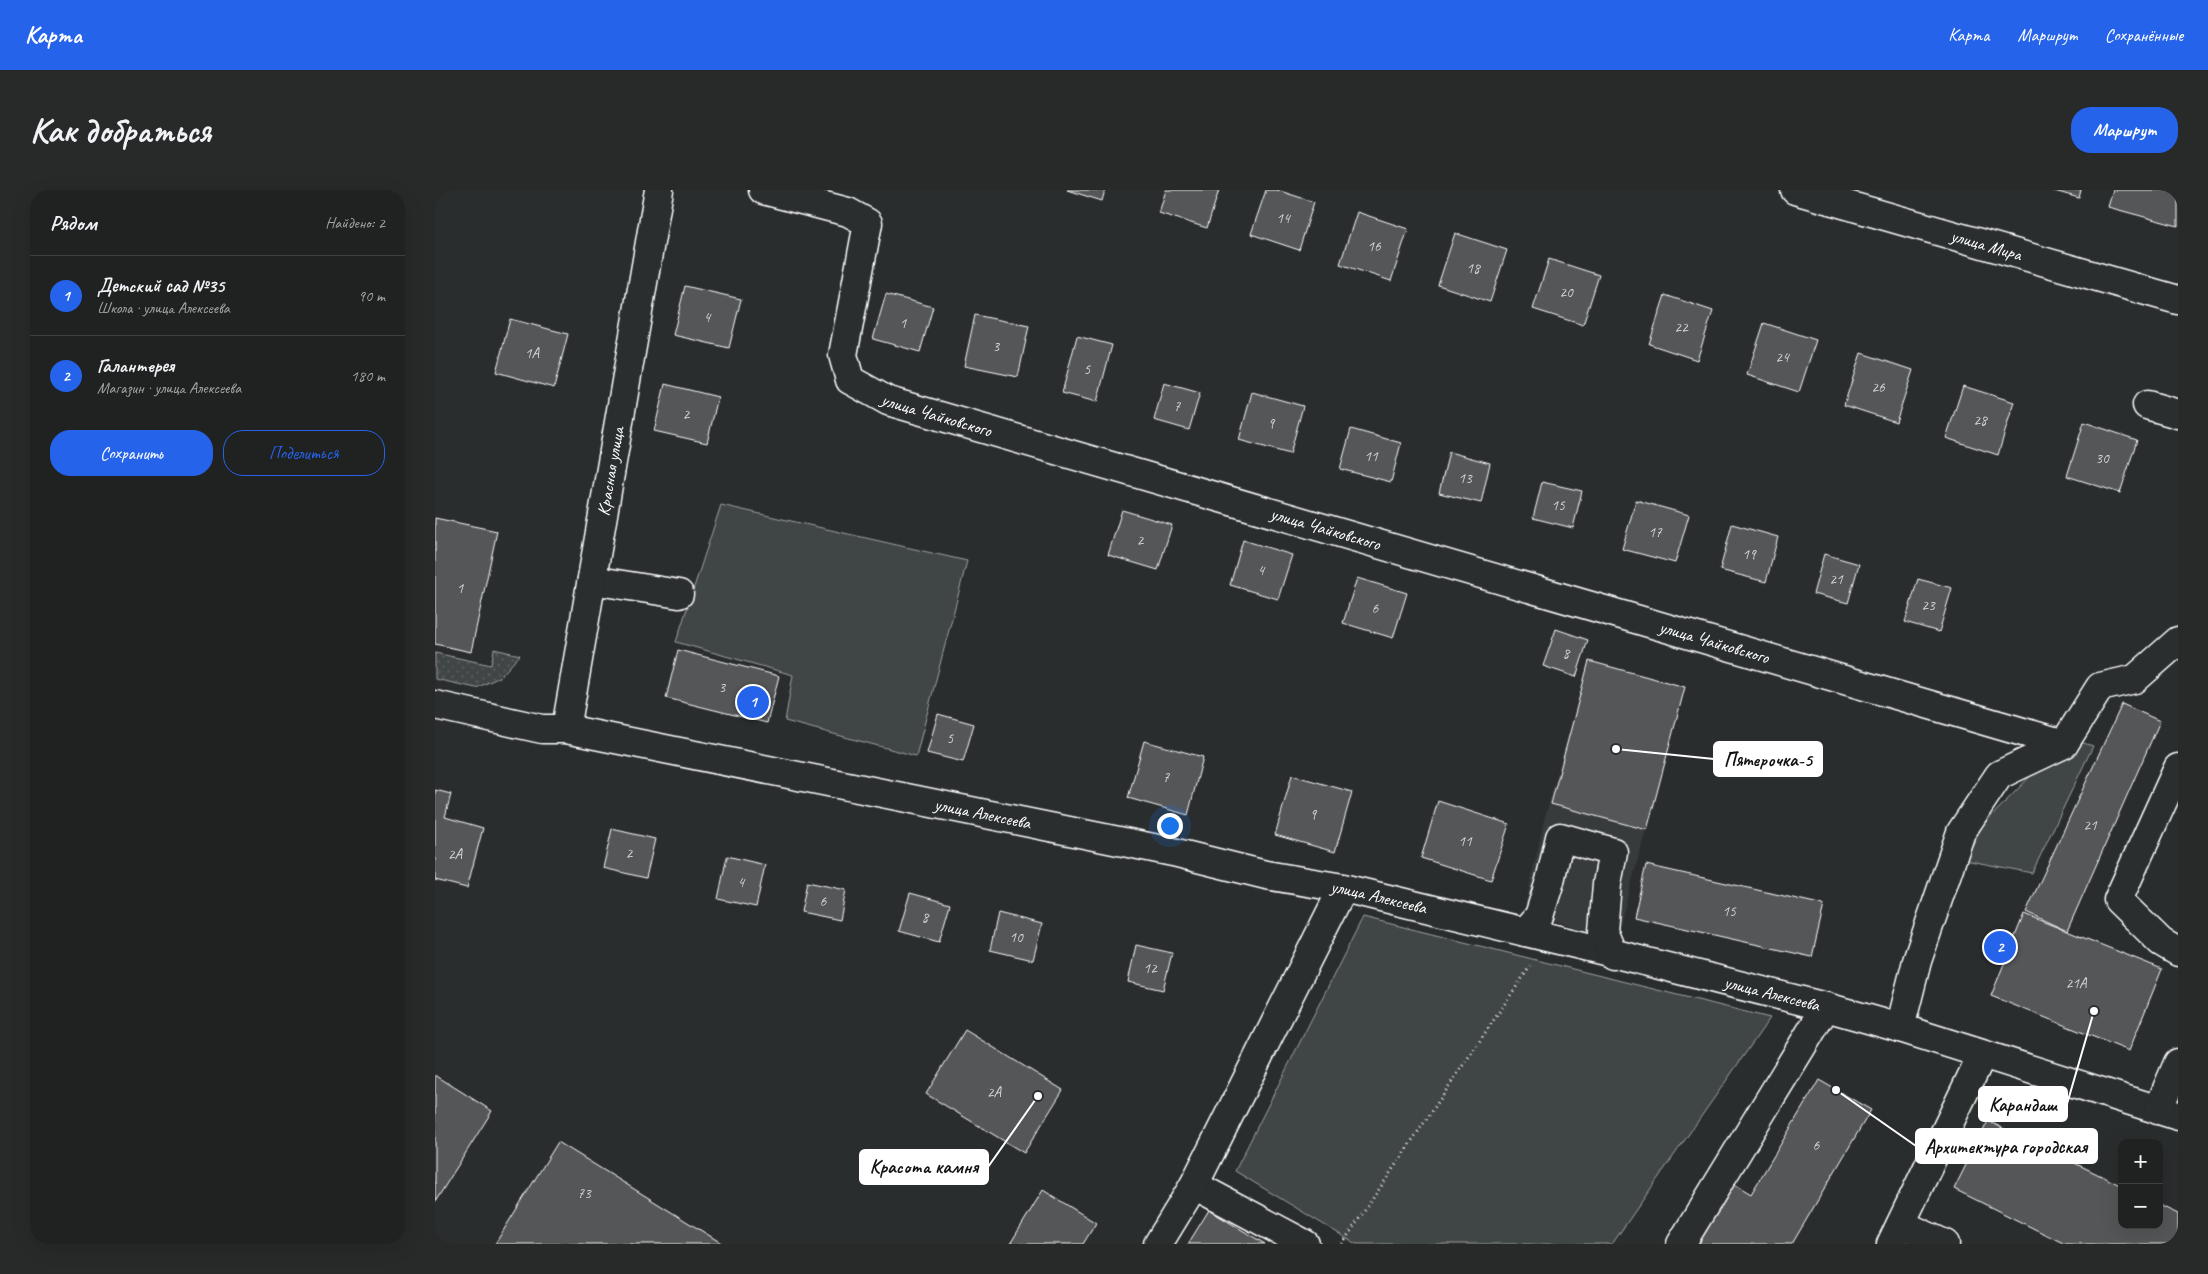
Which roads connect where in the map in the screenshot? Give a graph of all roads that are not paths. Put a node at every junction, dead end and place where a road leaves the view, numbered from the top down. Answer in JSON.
{"nodes":[{"id":1,"x":659,"y":190,"type":"edge"},
{"id":2,"x":763,"y":190,"type":"edge"},
{"id":3,"x":1795,"y":190,"type":"edge"},
{"id":4,"x":2178,"y":300,"type":"edge"},
{"id":5,"x":2147,"y":405,"type":"dead end"},
{"id":6,"x":2178,"y":414,"type":"edge"},
{"id":7,"x":591,"y":580,"type":"junction"},
{"id":8,"x":679,"y":594,"type":"dead end"},
{"id":9,"x":2178,"y":641,"type":"edge"},
{"id":10,"x":435,"y":705,"type":"edge"},
{"id":11,"x":554,"y":729,"type":"junction"},
{"id":12,"x":2064,"y":744,"type":"junction"},
{"id":13,"x":2177,"y":773,"type":"edge"},
{"id":14,"x":1343,"y":888,"type":"junction"},
{"id":15,"x":1537,"y":935,"type":"junction"},
{"id":16,"x":2178,"y":952,"type":"edge"},
{"id":17,"x":1613,"y":954,"type":"junction"},
{"id":18,"x":1826,"y":1007,"type":"junction"},
{"id":19,"x":1900,"y":1028,"type":"junction"},
{"id":20,"x":1982,"y":1055,"type":"junction"},
{"id":21,"x":2178,"y":1063,"type":"edge"},
{"id":22,"x":2168,"y":1113,"type":"edge"},
{"id":23,"x":1194,"y":1184,"type":"junction"},
{"id":24,"x":1896,"y":1234,"type":"edge"},
{"id":25,"x":1158,"y":1244,"type":"edge"},
{"id":26,"x":1305,"y":1244,"type":"edge"},
{"id":27,"x":1681,"y":1244,"type":"edge"},
{"id":28,"x":1945,"y":1244,"type":"edge"}],
"edges":[{"from":1,"to":7,"type":"street","name":"Красная улица"},
{"from":2,"to":12,"type":"street","name":"улица Чайковского"},
{"from":3,"to":4,"type":"street","name":"улица Мира"},
{"from":5,"to":6,"type":"street"},
{"from":7,"to":8,"type":"street"},
{"from":7,"to":11,"type":"street","name":"Красная улица"},
{"from":9,"to":12,"type":"street"},
{"from":10,"to":11,"type":"street","name":"улица Алексеева"},
{"from":11,"to":14,"type":"street","name":"улица Алексеева"},
{"from":12,"to":19,"type":"street"},
{"from":13,"to":16,"type":"street"},
{"from":14,"to":15,"type":"street","name":"улица Алексеева"},
{"from":14,"to":23,"type":"street"},
{"from":15,"to":17,"type":"street","name":"улица Алексеева"},
{"from":15,"to":17,"type":"street"},
{"from":17,"to":18,"type":"street","name":"улица Алексеева"},
{"from":18,"to":19,"type":"street","name":"улица Алексеева"},
{"from":18,"to":27,"type":"street"},
{"from":19,"to":20,"type":"street","name":"улица Алексеева"},
{"from":20,"to":22,"type":"street","name":"улица Алексеева"},
{"from":20,"to":24,"type":"street"},
{"from":21,"to":22,"type":"street"},
{"from":23,"to":25,"type":"street"},
{"from":23,"to":26,"type":"street"},
{"from":24,"to":28,"type":"street"}]}
